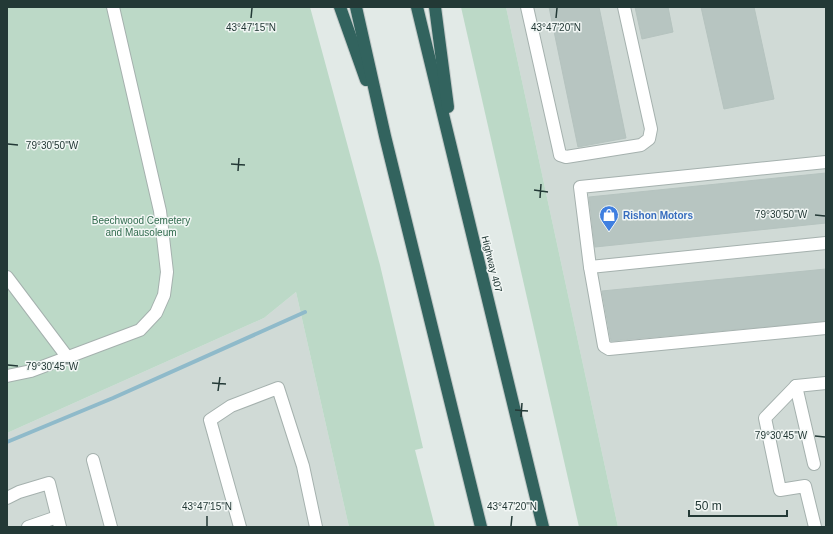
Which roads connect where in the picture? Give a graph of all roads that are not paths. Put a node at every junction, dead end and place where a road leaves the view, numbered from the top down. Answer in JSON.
{"nodes":[{"id":1,"x":113,"y":7,"type":"edge"},
{"id":2,"x":340,"y":7,"type":"edge"},
{"id":3,"x":356,"y":7,"type":"edge"},
{"id":4,"x":417,"y":7,"type":"edge"},
{"id":5,"x":435,"y":7,"type":"edge"},
{"id":6,"x":527,"y":7,"type":"edge"},
{"id":7,"x":624,"y":7,"type":"edge"},
{"id":8,"x":385,"y":136,"type":"junction"},
{"id":9,"x":826,"y":162,"type":"edge"},
{"id":10,"x":457,"y":172,"type":"junction"},
{"id":11,"x":826,"y":243,"type":"edge"},
{"id":12,"x":590,"y":267,"type":"junction"},
{"id":13,"x":7,"y":277,"type":"edge"},
{"id":14,"x":826,"y":328,"type":"edge"},
{"id":15,"x":68,"y":358,"type":"junction"},
{"id":16,"x":7,"y":376,"type":"edge"},
{"id":17,"x":826,"y":383,"type":"edge"},
{"id":18,"x":796,"y":386,"type":"junction"},
{"id":19,"x":93,"y":460,"type":"dead end"},
{"id":20,"x":814,"y":464,"type":"dead end"},
{"id":21,"x":7,"y":498,"type":"edge"},
{"id":22,"x":59,"y":522,"type":"edge"},
{"id":23,"x":28,"y":527,"type":"edge"},
{"id":24,"x":111,"y":527,"type":"edge"},
{"id":25,"x":240,"y":527,"type":"edge"},
{"id":26,"x":316,"y":527,"type":"edge"},
{"id":27,"x":481,"y":527,"type":"edge"},
{"id":28,"x":543,"y":527,"type":"edge"},
{"id":29,"x":815,"y":527,"type":"edge"}],
"edges":[{"from":1,"to":15,"type":"street"},
{"from":2,"to":8,"type":"highway"},
{"from":3,"to":8,"type":"highway"},
{"from":4,"to":10,"type":"highway","name":"Highway 407"},
{"from":5,"to":10,"type":"highway"},
{"from":6,"to":7,"type":"street"},
{"from":8,"to":27,"type":"highway"},
{"from":9,"to":12,"type":"street"},
{"from":10,"to":28,"type":"highway","name":"Highway 407"},
{"from":11,"to":12,"type":"street"},
{"from":12,"to":14,"type":"street"},
{"from":13,"to":15,"type":"street"},
{"from":15,"to":16,"type":"street"},
{"from":17,"to":18,"type":"street"},
{"from":18,"to":20,"type":"street"},
{"from":18,"to":29,"type":"street"},
{"from":19,"to":24,"type":"street"},
{"from":21,"to":22,"type":"street"},
{"from":22,"to":23,"type":"street"},
{"from":25,"to":26,"type":"street"}]}
